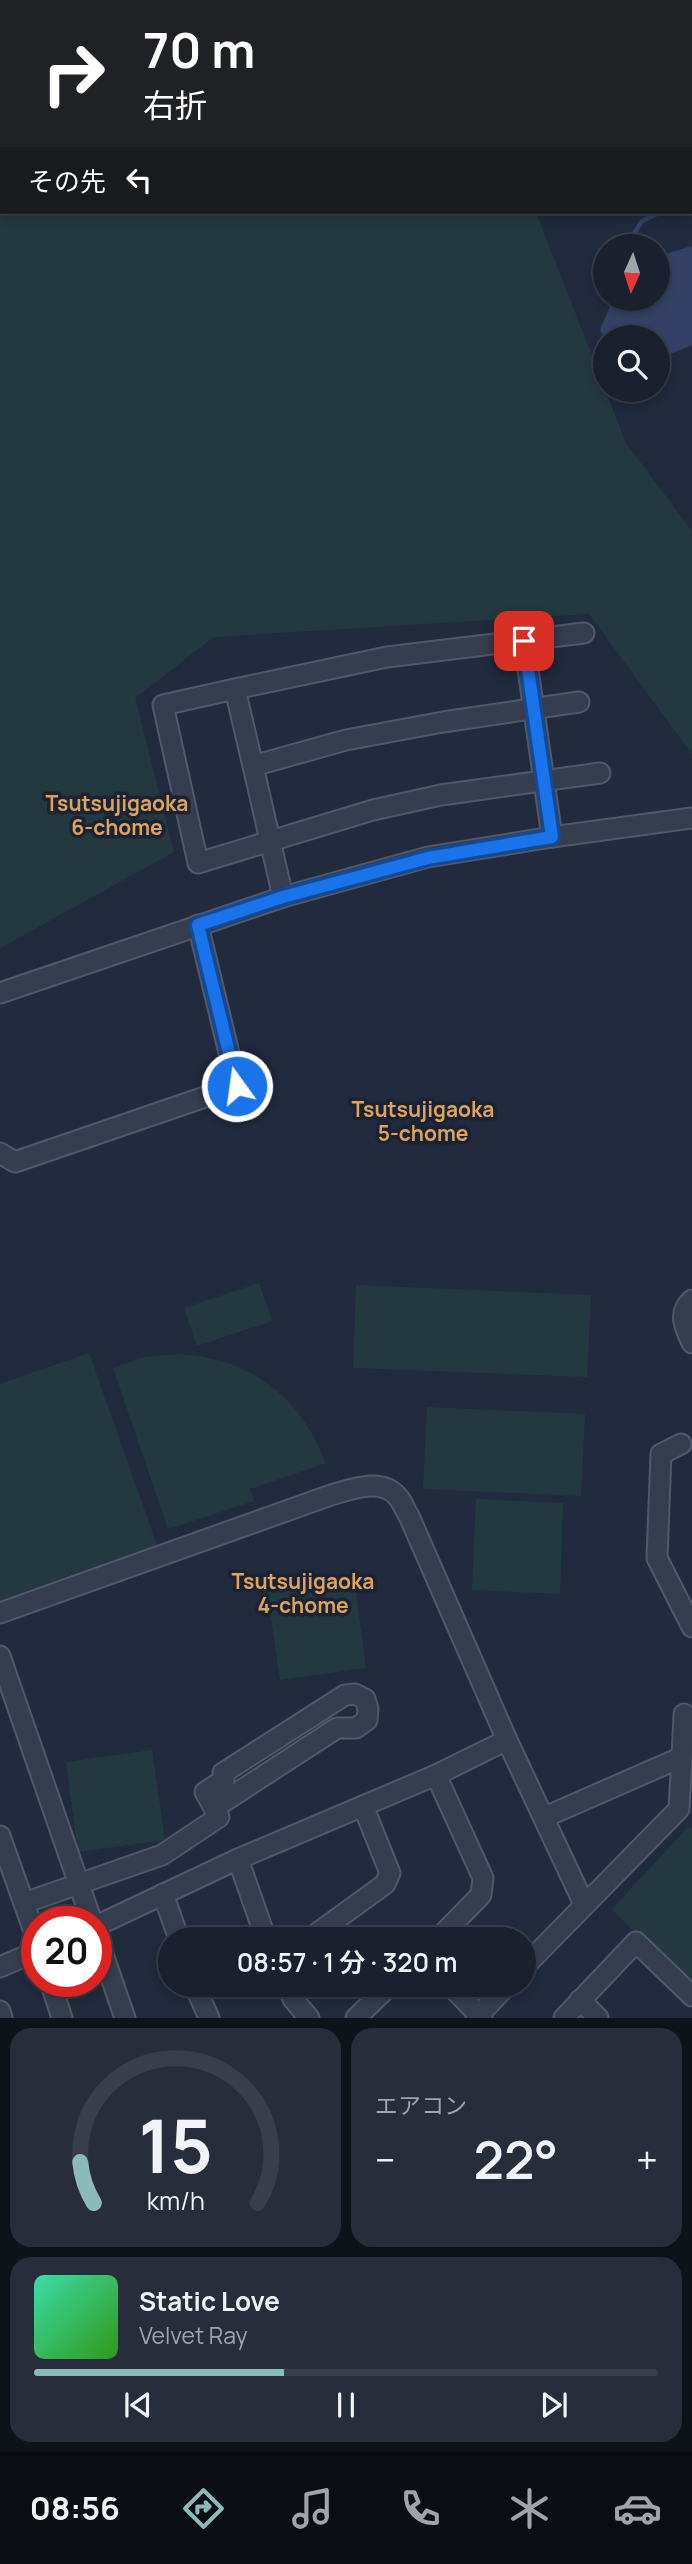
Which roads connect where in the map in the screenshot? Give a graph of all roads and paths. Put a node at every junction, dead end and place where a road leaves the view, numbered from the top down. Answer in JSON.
{"nodes":[{"id":1,"x":584,"y":634,"type":"dead end"},
{"id":2,"x":524,"y":641,"type":"junction"},
{"id":3,"x":235,"y":689,"type":"junction"},
{"id":4,"x":579,"y":702,"type":"dead end"},
{"id":5,"x":534,"y":709,"type":"junction"},
{"id":6,"x":253,"y":766,"type":"junction"},
{"id":7,"x":600,"y":773,"type":"dead end"},
{"id":8,"x":544,"y":780,"type":"junction"},
{"id":9,"x":692,"y":818,"type":"edge"},
{"id":10,"x":552,"y":837,"type":"junction"},
{"id":11,"x":270,"y":841,"type":"junction"},
{"id":12,"x":283,"y":897,"type":"junction"},
{"id":13,"x":198,"y":925,"type":"junction"},
{"id":14,"x":0,"y":993,"type":"edge"},
{"id":15,"x":0,"y":1153,"type":"edge"},
{"id":16,"x":692,"y":1300,"type":"edge"},
{"id":17,"x":692,"y":1343,"type":"edge"},
{"id":18,"x":681,"y":1444,"type":"dead end"},
{"id":19,"x":0,"y":1613,"type":"edge"},
{"id":20,"x":692,"y":1627,"type":"edge"},
{"id":21,"x":0,"y":1656,"type":"edge"},
{"id":22,"x":684,"y":1714,"type":"dead end"},
{"id":23,"x":507,"y":1740,"type":"junction"},
{"id":24,"x":681,"y":1756,"type":"junction"},
{"id":25,"x":436,"y":1775,"type":"junction"},
{"id":26,"x":363,"y":1806,"type":"junction"},
{"id":27,"x":214,"y":1808,"type":"junction"},
{"id":28,"x":545,"y":1817,"type":"junction"},
{"id":29,"x":0,"y":1836,"type":"edge"},
{"id":30,"x":238,"y":1859,"type":"junction"},
{"id":31,"x":79,"y":1884,"type":"junction"},
{"id":32,"x":163,"y":1894,"type":"junction"},
{"id":33,"x":24,"y":1903,"type":"junction"},
{"id":34,"x":584,"y":1904,"type":"junction"},
{"id":35,"x":25,"y":1906,"type":"edge"},
{"id":36,"x":87,"y":1906,"type":"edge"},
{"id":37,"x":112,"y":1918,"type":"edge"},
{"id":38,"x":174,"y":1927,"type":"edge"},
{"id":39,"x":262,"y":1927,"type":"edge"},
{"id":40,"x":326,"y":1927,"type":"edge"},
{"id":41,"x":450,"y":1927,"type":"edge"},
{"id":42,"x":536,"y":1954,"type":"edge"},
{"id":43,"x":21,"y":1958,"type":"edge"},
{"id":44,"x":0,"y":1967,"type":"edge"},
{"id":45,"x":112,"y":1980,"type":"edge"},
{"id":46,"x":692,"y":1996,"type":"edge"},
{"id":47,"x":55,"y":1997,"type":"edge"},
{"id":48,"x":200,"y":1997,"type":"edge"},
{"id":49,"x":292,"y":1997,"type":"edge"},
{"id":50,"x":378,"y":1997,"type":"edge"},
{"id":51,"x":461,"y":1997,"type":"edge"},
{"id":52,"x":497,"y":1997,"type":"edge"},
{"id":53,"x":580,"y":2000,"type":"junction"},
{"id":54,"x":0,"y":2011,"type":"edge"},
{"id":55,"x":479,"y":2017,"type":"edge"},
{"id":56,"x":2,"y":2018,"type":"edge"},
{"id":57,"x":62,"y":2018,"type":"edge"},
{"id":58,"x":125,"y":2018,"type":"edge"},
{"id":59,"x":209,"y":2018,"type":"edge"},
{"id":60,"x":309,"y":2018,"type":"edge"},
{"id":61,"x":356,"y":2018,"type":"edge"},
{"id":62,"x":564,"y":2018,"type":"edge"},
{"id":63,"x":598,"y":2018,"type":"edge"}],
"edges":[{"from":1,"to":2,"type":"street"},
{"from":2,"to":3,"type":"street"},
{"from":2,"to":5,"type":"street"},
{"from":3,"to":6,"type":"street"},
{"from":3,"to":11,"type":"street"},
{"from":4,"to":5,"type":"street"},
{"from":5,"to":6,"type":"street"},
{"from":5,"to":8,"type":"street"},
{"from":6,"to":11,"type":"street"},
{"from":7,"to":8,"type":"street"},
{"from":8,"to":10,"type":"street"},
{"from":8,"to":11,"type":"street"},
{"from":9,"to":10,"type":"street"},
{"from":10,"to":12,"type":"street"},
{"from":11,"to":12,"type":"street"},
{"from":12,"to":13,"type":"street"},
{"from":13,"to":14,"type":"street"},
{"from":13,"to":15,"type":"street"},
{"from":16,"to":17,"type":"street"},
{"from":18,"to":20,"type":"street"},
{"from":19,"to":23,"type":"street"},
{"from":21,"to":31,"type":"street"},
{"from":22,"to":24,"type":"street"},
{"from":23,"to":25,"type":"street"},
{"from":23,"to":28,"type":"street"},
{"from":24,"to":28,"type":"street"},
{"from":24,"to":34,"type":"street"},
{"from":25,"to":26,"type":"street"},
{"from":25,"to":41,"type":"street"},
{"from":26,"to":30,"type":"street"},
{"from":26,"to":40,"type":"street"},
{"from":27,"to":27,"type":"street"},
{"from":27,"to":31,"type":"street"},
{"from":28,"to":34,"type":"street"},
{"from":29,"to":33,"type":"street"},
{"from":30,"to":32,"type":"street"},
{"from":30,"to":39,"type":"street"},
{"from":31,"to":33,"type":"street"},
{"from":31,"to":36,"type":"street"},
{"from":32,"to":37,"type":"street"},
{"from":32,"to":38,"type":"street"},
{"from":33,"to":35,"type":"street"},
{"from":34,"to":42,"type":"street"},
{"from":43,"to":44,"type":"street"},
{"from":45,"to":58,"type":"street"},
{"from":46,"to":53,"type":"street"},
{"from":47,"to":57,"type":"street"},
{"from":48,"to":59,"type":"street"},
{"from":49,"to":60,"type":"street"},
{"from":50,"to":61,"type":"street"},
{"from":51,"to":55,"type":"street"},
{"from":52,"to":55,"type":"street"},
{"from":53,"to":62,"type":"street"},
{"from":53,"to":63,"type":"street"},
{"from":54,"to":56,"type":"street"}]}
